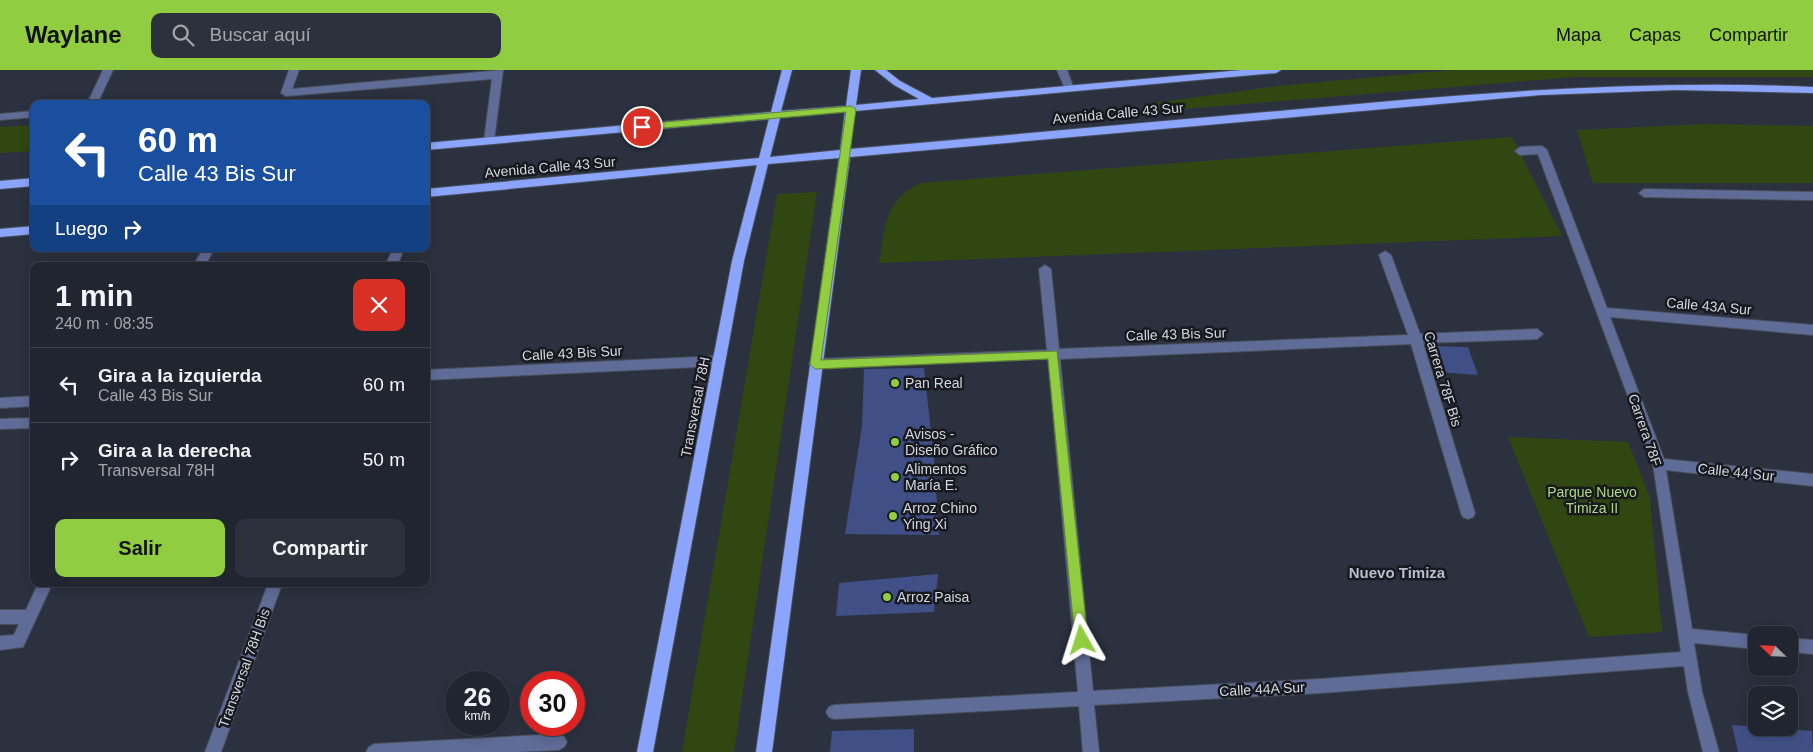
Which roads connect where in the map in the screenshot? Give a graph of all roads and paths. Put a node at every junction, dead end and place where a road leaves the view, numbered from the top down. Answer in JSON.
{"nodes":[{"id":1,"x":108,"y":70,"type":"edge"},
{"id":2,"x":294,"y":70,"type":"edge"},
{"id":3,"x":787,"y":70,"type":"edge"},
{"id":4,"x":856,"y":70,"type":"edge"},
{"id":5,"x":880,"y":70,"type":"edge"},
{"id":6,"x":1062,"y":70,"type":"edge"},
{"id":7,"x":1276,"y":70,"type":"edge"},
{"id":8,"x":497,"y":72,"type":"edge"},
{"id":9,"x":1069,"y":89,"type":"junction"},
{"id":10,"x":1813,"y":90,"type":"edge"},
{"id":11,"x":94,"y":100,"type":"edge"},
{"id":12,"x":930,"y":101,"type":"junction"},
{"id":13,"x":851,"y":109,"type":"junction"},
{"id":14,"x":30,"y":114,"type":"edge"},
{"id":15,"x":775,"y":116,"type":"junction"},
{"id":16,"x":0,"y":117,"type":"edge"},
{"id":17,"x":488,"y":141,"type":"junction"},
{"id":18,"x":430,"y":147,"type":"edge"},
{"id":19,"x":1520,"y":151,"type":"dead end"},
{"id":20,"x":844,"y":155,"type":"junction"},
{"id":21,"x":763,"y":162,"type":"junction"},
{"id":22,"x":30,"y":182,"type":"edge"},
{"id":23,"x":0,"y":185,"type":"edge"},
{"id":24,"x":430,"y":193,"type":"edge"},
{"id":25,"x":1644,"y":193,"type":"dead end"},
{"id":26,"x":1813,"y":196,"type":"edge"},
{"id":27,"x":30,"y":230,"type":"edge"},
{"id":28,"x":0,"y":233,"type":"edge"},
{"id":29,"x":1385,"y":255,"type":"dead end"},
{"id":30,"x":1045,"y":269,"type":"dead end"},
{"id":31,"x":1602,"y":312,"type":"junction"},
{"id":32,"x":1813,"y":330,"type":"edge"},
{"id":33,"x":1537,"y":334,"type":"dead end"},
{"id":34,"x":1416,"y":339,"type":"junction"},
{"id":35,"x":1053,"y":354,"type":"junction"},
{"id":36,"x":719,"y":361,"type":"junction"},
{"id":37,"x":815,"y":364,"type":"junction"},
{"id":38,"x":430,"y":375,"type":"edge"},
{"id":39,"x":30,"y":401,"type":"edge"},
{"id":40,"x":0,"y":403,"type":"edge"},
{"id":41,"x":30,"y":423,"type":"edge"},
{"id":42,"x":0,"y":424,"type":"edge"},
{"id":43,"x":1659,"y":464,"type":"junction"},
{"id":44,"x":1813,"y":480,"type":"edge"},
{"id":45,"x":1468,"y":513,"type":"dead end"},
{"id":46,"x":44,"y":587,"type":"edge"},
{"id":47,"x":274,"y":587,"type":"edge"},
{"id":48,"x":30,"y":616,"type":"junction"},
{"id":49,"x":0,"y":617,"type":"edge"},
{"id":50,"x":1686,"y":635,"type":"junction"},
{"id":51,"x":1748,"y":641,"type":"edge"},
{"id":52,"x":0,"y":643,"type":"edge"},
{"id":53,"x":1798,"y":646,"type":"edge"},
{"id":54,"x":1813,"y":647,"type":"edge"},
{"id":55,"x":1690,"y":658,"type":"junction"},
{"id":56,"x":1087,"y":697,"type":"junction"},
{"id":57,"x":834,"y":712,"type":"dead end"},
{"id":58,"x":559,"y":742,"type":"dead end"},
{"id":59,"x":213,"y":752,"type":"edge"},
{"id":60,"x":374,"y":752,"type":"edge"},
{"id":61,"x":645,"y":752,"type":"edge"},
{"id":62,"x":764,"y":752,"type":"edge"},
{"id":63,"x":1091,"y":752,"type":"edge"},
{"id":64,"x":1711,"y":752,"type":"edge"}],
"edges":[{"from":1,"to":11,"type":"street"},
{"from":2,"to":8,"type":"street"},
{"from":3,"to":15,"type":"main road","name":"Transversal 78H"},
{"from":4,"to":13,"type":"main road"},
{"from":5,"to":12,"type":"main road"},
{"from":6,"to":9,"type":"street"},
{"from":7,"to":9,"type":"main road","name":"Avenida Calle 43 Sur"},
{"from":8,"to":17,"type":"street"},
{"from":9,"to":12,"type":"main road","name":"Avenida Calle 43 Sur"},
{"from":10,"to":20,"type":"main road","name":"Avenida Calle 43 Sur"},
{"from":12,"to":13,"type":"main road","name":"Avenida Calle 43 Sur"},
{"from":13,"to":15,"type":"main road","name":"Avenida Calle 43 Sur"},
{"from":13,"to":20,"type":"main road"},
{"from":14,"to":16,"type":"street"},
{"from":15,"to":17,"type":"main road","name":"Avenida Calle 43 Sur"},
{"from":15,"to":21,"type":"main road","name":"Transversal 78H"},
{"from":17,"to":18,"type":"main road","name":"Avenida Calle 43 Sur"},
{"from":19,"to":31,"type":"street","name":"Carrera 78F"},
{"from":20,"to":21,"type":"main road","name":"Avenida Calle 43 Sur"},
{"from":20,"to":37,"type":"main road"},
{"from":21,"to":24,"type":"main road","name":"Avenida Calle 43 Sur"},
{"from":21,"to":36,"type":"main road","name":"Transversal 78H"},
{"from":22,"to":23,"type":"main road"},
{"from":25,"to":26,"type":"street"},
{"from":27,"to":28,"type":"main road"},
{"from":29,"to":34,"type":"street","name":"Carrera 78F Bis"},
{"from":30,"to":35,"type":"street"},
{"from":31,"to":32,"type":"street","name":"Calle 43A Sur"},
{"from":31,"to":43,"type":"street","name":"Carrera 78F"},
{"from":33,"to":34,"type":"street","name":"Calle 43 Bis Sur"},
{"from":34,"to":35,"type":"street","name":"Calle 43 Bis Sur"},
{"from":34,"to":45,"type":"street","name":"Carrera 78F Bis"},
{"from":35,"to":37,"type":"street","name":"Calle 43 Bis Sur"},
{"from":35,"to":56,"type":"street"},
{"from":36,"to":38,"type":"street","name":"Calle 43 Bis Sur"},
{"from":36,"to":61,"type":"main road","name":"Transversal 78H"},
{"from":37,"to":62,"type":"main road"},
{"from":39,"to":40,"type":"street"},
{"from":41,"to":42,"type":"street"},
{"from":43,"to":44,"type":"street","name":"Calle 44 Sur"},
{"from":43,"to":50,"type":"street","name":"Carrera 78F"},
{"from":46,"to":48,"type":"street"},
{"from":47,"to":59,"type":"street","name":"Transversal 78H Bis"},
{"from":48,"to":49,"type":"street"},
{"from":48,"to":52,"type":"street"},
{"from":50,"to":51,"type":"street"},
{"from":50,"to":55,"type":"street","name":"Carrera 78F"},
{"from":53,"to":54,"type":"street"},
{"from":55,"to":56,"type":"street","name":"Calle 44A Sur"},
{"from":55,"to":64,"type":"street","name":"Carrera 78F"},
{"from":56,"to":57,"type":"street","name":"Calle 44A Sur"},
{"from":56,"to":63,"type":"street"},
{"from":58,"to":60,"type":"street"}]}
